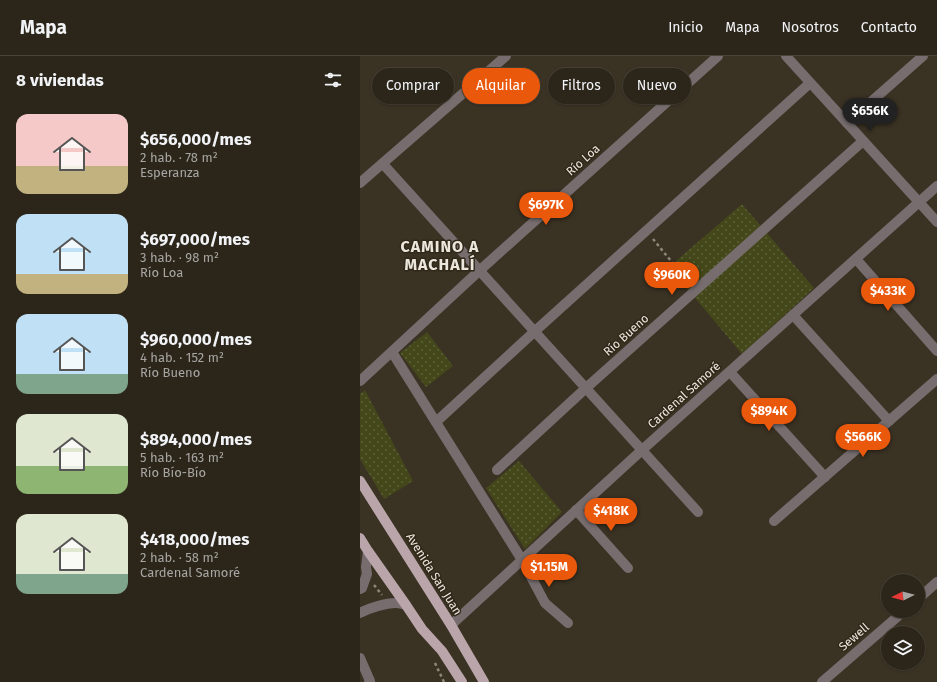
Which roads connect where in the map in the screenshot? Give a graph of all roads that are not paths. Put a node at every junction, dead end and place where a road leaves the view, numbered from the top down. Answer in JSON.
{"nodes":[{"id":1,"x":506,"y":56,"type":"edge"},
{"id":2,"x":718,"y":56,"type":"edge"},
{"id":3,"x":786,"y":56,"type":"edge"},
{"id":4,"x":924,"y":56,"type":"edge"},
{"id":5,"x":810,"y":83,"type":"junction"},
{"id":6,"x":847,"y":123,"type":"junction"},
{"id":7,"x":863,"y":141,"type":"junction"},
{"id":8,"x":383,"y":164,"type":"junction"},
{"id":9,"x":360,"y":183,"type":"edge"},
{"id":10,"x":937,"y":186,"type":"edge"},
{"id":11,"x":919,"y":202,"type":"junction"},
{"id":12,"x":937,"y":222,"type":"edge"},
{"id":13,"x":856,"y":259,"type":"junction"},
{"id":14,"x":479,"y":271,"type":"junction"},
{"id":15,"x":793,"y":315,"type":"junction"},
{"id":16,"x":534,"y":332,"type":"junction"},
{"id":17,"x":937,"y":351,"type":"edge"},
{"id":18,"x":392,"y":352,"type":"junction"},
{"id":19,"x":730,"y":372,"type":"junction"},
{"id":20,"x":937,"y":379,"type":"edge"},
{"id":21,"x":360,"y":380,"type":"edge"},
{"id":22,"x":586,"y":388,"type":"junction"},
{"id":23,"x":889,"y":421,"type":"junction"},
{"id":24,"x":436,"y":422,"type":"junction"},
{"id":25,"x":642,"y":450,"type":"junction"},
{"id":26,"x":497,"y":470,"type":"dead end"},
{"id":27,"x":825,"y":477,"type":"junction"},
{"id":28,"x":360,"y":481,"type":"edge"},
{"id":29,"x":576,"y":510,"type":"junction"},
{"id":30,"x":698,"y":512,"type":"dead end"},
{"id":31,"x":774,"y":521,"type":"dead end"},
{"id":32,"x":360,"y":538,"type":"edge"},
{"id":33,"x":368,"y":551,"type":"junction"},
{"id":34,"x":522,"y":560,"type":"junction"},
{"id":35,"x":628,"y":568,"type":"dead end"},
{"id":36,"x":937,"y":582,"type":"edge"},
{"id":37,"x":360,"y":589,"type":"edge"},
{"id":38,"x":925,"y":592,"type":"edge"},
{"id":39,"x":406,"y":605,"type":"junction"},
{"id":40,"x":360,"y":613,"type":"edge"},
{"id":41,"x":896,"y":618,"type":"edge"},
{"id":42,"x":568,"y":623,"type":"dead end"},
{"id":43,"x":451,"y":625,"type":"junction"},
{"id":44,"x":360,"y":658,"type":"edge"},
{"id":45,"x":369,"y":682,"type":"edge"},
{"id":46,"x":462,"y":682,"type":"edge"},
{"id":47,"x":484,"y":682,"type":"edge"},
{"id":48,"x":822,"y":682,"type":"edge"}],
"edges":[{"from":1,"to":8,"type":"street"},
{"from":2,"to":14,"type":"street","name":"Río Loa"},
{"from":3,"to":5,"type":"street"},
{"from":4,"to":6,"type":"street"},
{"from":5,"to":6,"type":"street"},
{"from":5,"to":16,"type":"street"},
{"from":6,"to":7,"type":"street"},
{"from":7,"to":11,"type":"street"},
{"from":7,"to":22,"type":"street","name":"Río Bueno"},
{"from":8,"to":9,"type":"street"},
{"from":8,"to":14,"type":"street"},
{"from":10,"to":11,"type":"street","name":"Cardenal Samoré"},
{"from":11,"to":12,"type":"street"},
{"from":11,"to":13,"type":"street","name":"Cardenal Samoré"},
{"from":13,"to":15,"type":"street","name":"Cardenal Samoré"},
{"from":13,"to":17,"type":"street"},
{"from":14,"to":16,"type":"street"},
{"from":14,"to":18,"type":"street","name":"Río Loa"},
{"from":15,"to":19,"type":"street","name":"Cardenal Samoré"},
{"from":15,"to":23,"type":"street"},
{"from":16,"to":22,"type":"street"},
{"from":16,"to":24,"type":"street"},
{"from":18,"to":21,"type":"street","name":"Río Loa"},
{"from":18,"to":24,"type":"street"},
{"from":19,"to":25,"type":"street","name":"Cardenal Samoré"},
{"from":19,"to":27,"type":"street"},
{"from":20,"to":23,"type":"street"},
{"from":22,"to":25,"type":"street"},
{"from":22,"to":26,"type":"street","name":"Río Bueno"},
{"from":23,"to":27,"type":"street"},
{"from":24,"to":34,"type":"street"},
{"from":25,"to":29,"type":"street","name":"Cardenal Samoré"},
{"from":25,"to":30,"type":"street"},
{"from":27,"to":31,"type":"street"},
{"from":28,"to":43,"type":"main road","name":"Avenida San Juan"},
{"from":29,"to":34,"type":"street","name":"Cardenal Samoré"},
{"from":29,"to":35,"type":"street"},
{"from":32,"to":33,"type":"main road"},
{"from":33,"to":37,"type":"street"},
{"from":33,"to":39,"type":"main road"},
{"from":34,"to":42,"type":"street"},
{"from":34,"to":43,"type":"street","name":"Cardenal Samoré"},
{"from":36,"to":38,"type":"street"},
{"from":39,"to":40,"type":"street"},
{"from":39,"to":46,"type":"main road"},
{"from":41,"to":48,"type":"street","name":"Sewell"},
{"from":43,"to":47,"type":"main road","name":"Avenida San Juan"},
{"from":44,"to":45,"type":"street"}]}
